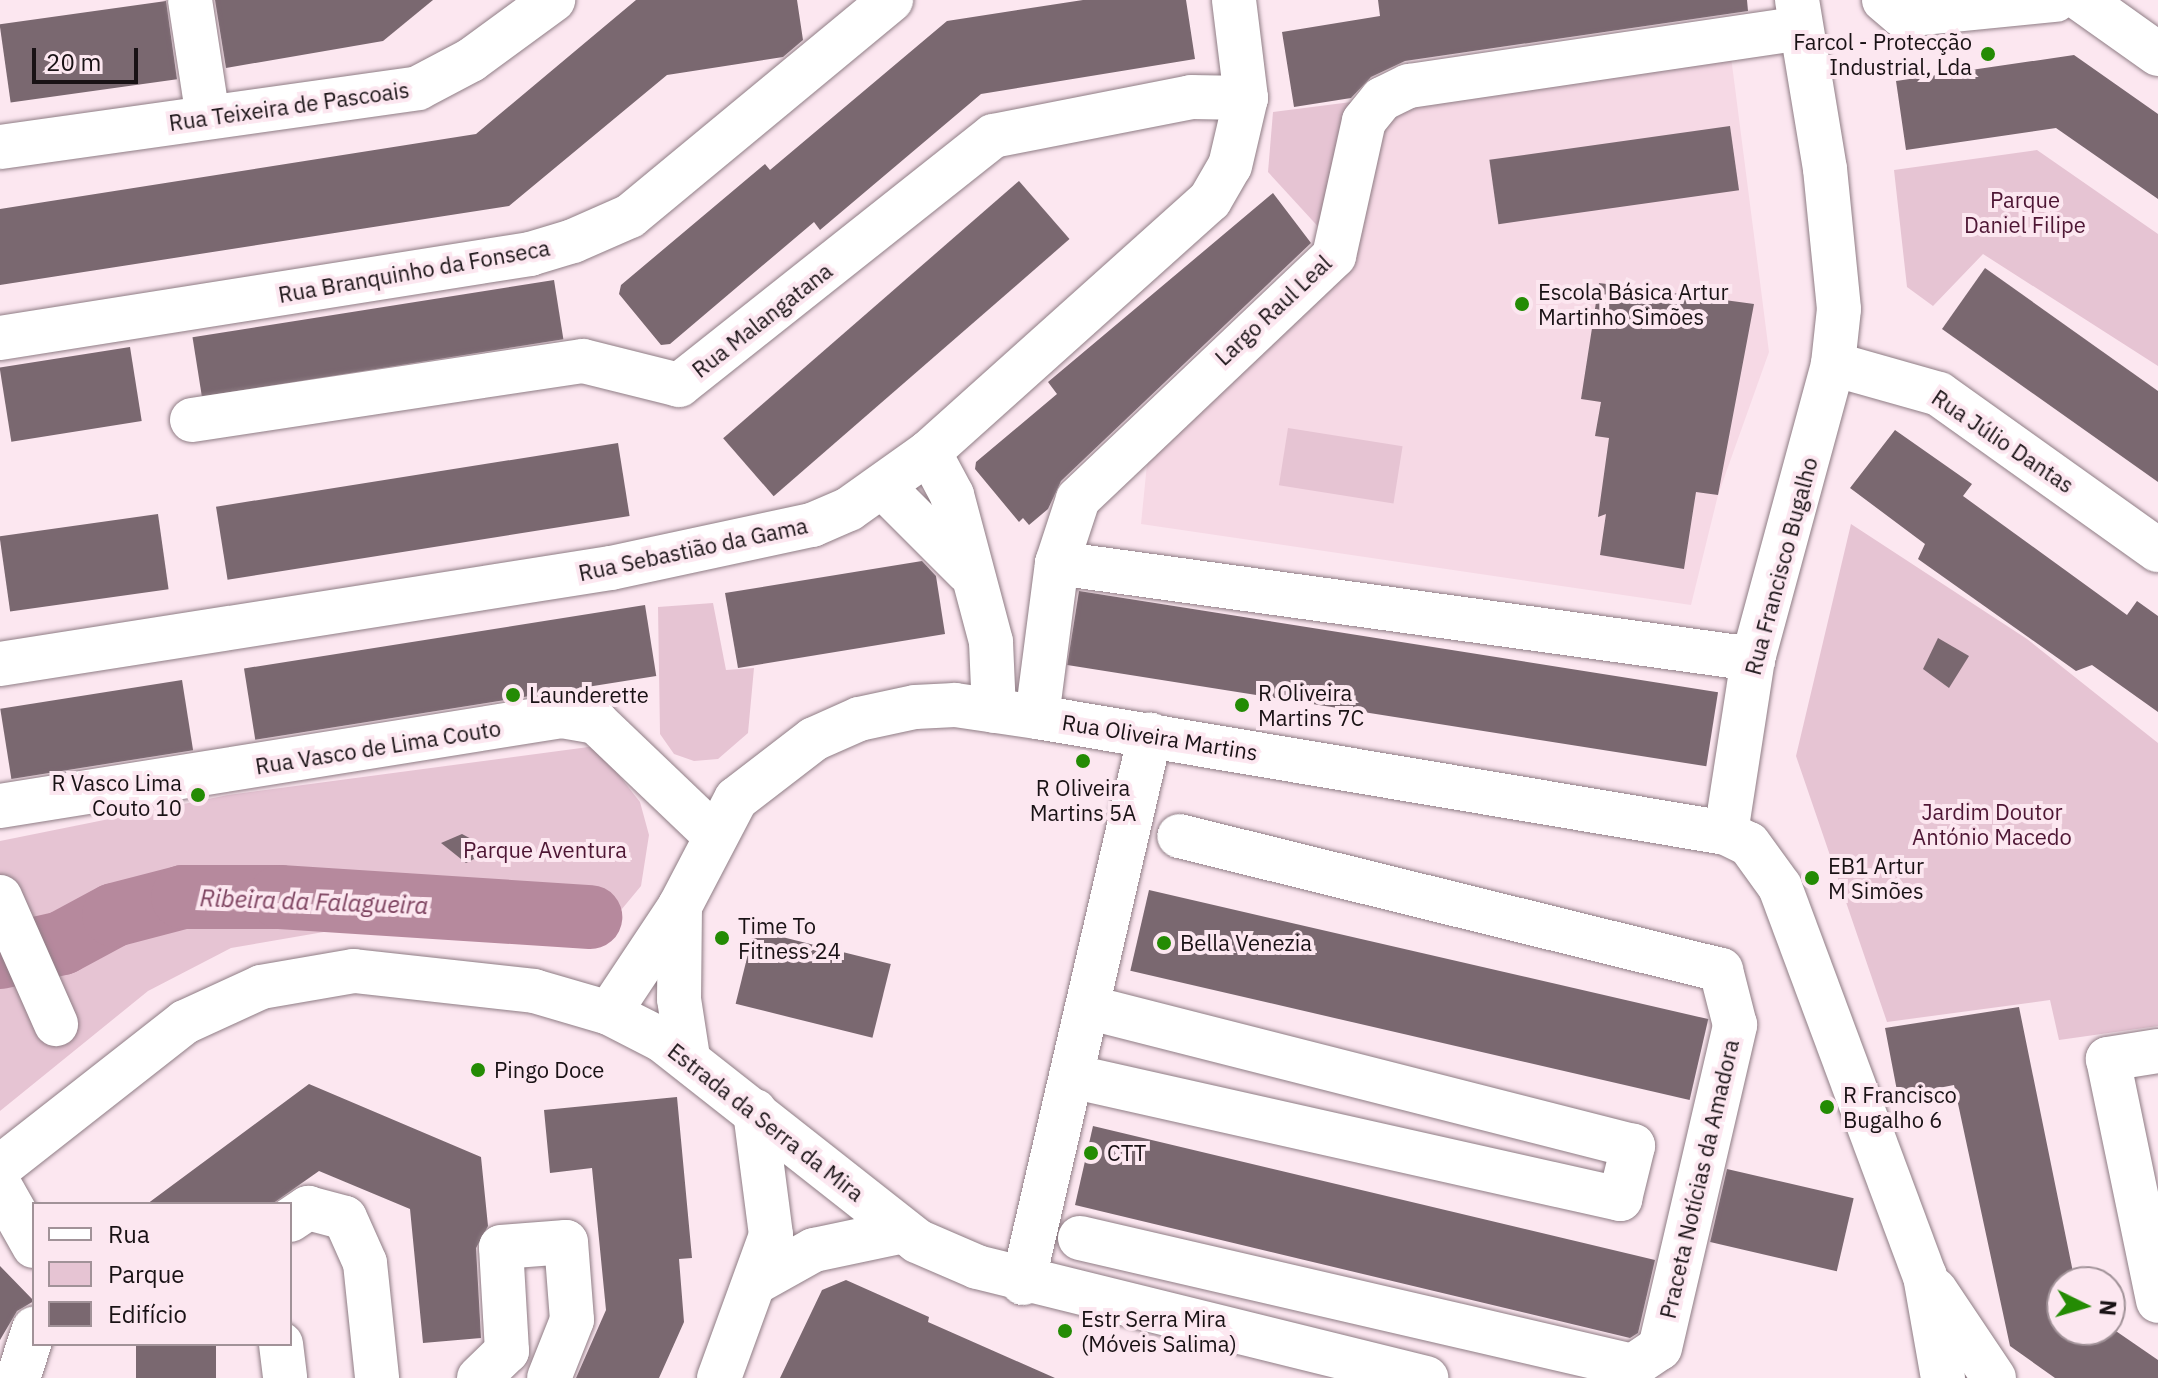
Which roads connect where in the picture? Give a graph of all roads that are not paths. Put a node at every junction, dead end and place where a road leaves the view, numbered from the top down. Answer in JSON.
{"nodes":[{"id":1,"x":190,"y":0,"type":"edge"},
{"id":2,"x":553,"y":0,"type":"edge"},
{"id":3,"x":891,"y":0,"type":"edge"},
{"id":4,"x":1234,"y":0,"type":"edge"},
{"id":5,"x":1884,"y":0,"type":"edge"},
{"id":6,"x":2055,"y":0,"type":"edge"},
{"id":7,"x":2082,"y":0,"type":"edge"},
{"id":8,"x":1799,"y":14,"type":"edge"},
{"id":9,"x":2158,"y":54,"type":"edge"},
{"id":10,"x":1246,"y":98,"type":"junction"},
{"id":11,"x":208,"y":117,"type":"junction"},
{"id":12,"x":0,"y":147,"type":"edge"},
{"id":13,"x":0,"y":338,"type":"edge"},
{"id":14,"x":1833,"y":364,"type":"junction"},
{"id":15,"x":192,"y":420,"type":"dead end"},
{"id":16,"x":929,"y":452,"type":"junction"},
{"id":17,"x":885,"y":489,"type":"junction"},
{"id":18,"x":2158,"y":550,"type":"edge"},
{"id":19,"x":1057,"y":563,"type":"junction"},
{"id":20,"x":969,"y":572,"type":"junction"},
{"id":21,"x":1753,"y":659,"type":"junction"},
{"id":22,"x":0,"y":664,"type":"edge"},
{"id":23,"x":994,"y":711,"type":"junction"},
{"id":24,"x":1037,"y":717,"type":"junction"},
{"id":25,"x":1150,"y":735,"type":"junction"},
{"id":26,"x":0,"y":806,"type":"edge"},
{"id":27,"x":1726,"y":833,"type":"junction"},
{"id":28,"x":713,"y":834,"type":"junction"},
{"id":29,"x":1179,"y":836,"type":"dead end"},
{"id":30,"x":680,"y":906,"type":"junction"},
{"id":31,"x":6,"y":912,"type":"edge"},
{"id":32,"x":1087,"y":1007,"type":"junction"},
{"id":33,"x":609,"y":1013,"type":"junction"},
{"id":34,"x":56,"y":1024,"type":"dead end"},
{"id":35,"x":2158,"y":1051,"type":"edge"},
{"id":36,"x":688,"y":1057,"type":"junction"},
{"id":37,"x":1071,"y":1076,"type":"junction"},
{"id":38,"x":755,"y":1111,"type":"junction"},
{"id":39,"x":0,"y":1167,"type":"edge"},
{"id":40,"x":0,"y":1186,"type":"edge"},
{"id":41,"x":292,"y":1219,"type":"edge"},
{"id":42,"x":904,"y":1231,"type":"junction"},
{"id":43,"x":1080,"y":1238,"type":"dead end"},
{"id":44,"x":32,"y":1242,"type":"edge"},
{"id":45,"x":1198,"y":1265,"type":"junction"},
{"id":46,"x":1925,"y":1276,"type":"junction"},
{"id":47,"x":760,"y":1280,"type":"junction"},
{"id":48,"x":1023,"y":1283,"type":"junction"},
{"id":49,"x":2158,"y":1301,"type":"edge"},
{"id":50,"x":1182,"y":1319,"type":"junction"},
{"id":51,"x":32,"y":1335,"type":"edge"},
{"id":52,"x":281,"y":1346,"type":"edge"},
{"id":53,"x":18,"y":1378,"type":"edge"},
{"id":54,"x":285,"y":1378,"type":"edge"},
{"id":55,"x":377,"y":1378,"type":"edge"},
{"id":56,"x":479,"y":1378,"type":"edge"},
{"id":57,"x":549,"y":1378,"type":"edge"},
{"id":58,"x":719,"y":1378,"type":"edge"},
{"id":59,"x":1426,"y":1378,"type":"edge"},
{"id":60,"x":1943,"y":1378,"type":"edge"},
{"id":61,"x":1994,"y":1378,"type":"edge"}],
"edges":[{"from":1,"to":11,"type":"street"},
{"from":2,"to":11,"type":"street","name":"Rua Teixeira de Pascoais"},
{"from":3,"to":13,"type":"street","name":"Rua Branquinho da Fonseca"},
{"from":4,"to":10,"type":"street","name":"Rua Sebastião da Gama"},
{"from":5,"to":6,"type":"street"},
{"from":7,"to":9,"type":"street"},
{"from":8,"to":14,"type":"street","name":"Rua Francisco Bugalho"},
{"from":8,"to":19,"type":"street","name":"Largo Raul Leal"},
{"from":10,"to":15,"type":"street","name":"Rua Malangatana"},
{"from":10,"to":16,"type":"street","name":"Rua Sebastião da Gama"},
{"from":11,"to":12,"type":"street","name":"Rua Teixeira de Pascoais"},
{"from":14,"to":18,"type":"street","name":"Rua Júlio Dantas"},
{"from":14,"to":21,"type":"street","name":"Rua Francisco Bugalho"},
{"from":16,"to":17,"type":"street","name":"Rua Sebastião da Gama"},
{"from":16,"to":20,"type":"street"},
{"from":17,"to":20,"type":"street"},
{"from":17,"to":22,"type":"street","name":"Rua Sebastião da Gama"},
{"from":19,"to":21,"type":"street"},
{"from":19,"to":24,"type":"street","name":"Largo Raul Leal"},
{"from":20,"to":23,"type":"street"},
{"from":21,"to":27,"type":"street","name":"Rua Francisco Bugalho"},
{"from":23,"to":24,"type":"street","name":"Rua Oliveira Martins"},
{"from":23,"to":28,"type":"street","name":"Rua Oliveira Martins"},
{"from":24,"to":25,"type":"street","name":"Rua Oliveira Martins"},
{"from":25,"to":27,"type":"street","name":"Rua Oliveira Martins"},
{"from":25,"to":32,"type":"street"},
{"from":26,"to":28,"type":"street","name":"Rua Vasco de Lima Couto"},
{"from":27,"to":46,"type":"street"},
{"from":28,"to":30,"type":"street","name":"Rua Oliveira Martins"},
{"from":29,"to":45,"type":"street","name":"Praceta Notícias da Amadora"},
{"from":30,"to":33,"type":"street","name":"Rua Oliveira Martins"},
{"from":30,"to":36,"type":"street","name":"Rua Oliveira Martins"},
{"from":31,"to":34,"type":"street"},
{"from":32,"to":37,"type":"street"},
{"from":32,"to":37,"type":"street"},
{"from":33,"to":36,"type":"street","name":"Estrada da Serra da Mira"},
{"from":33,"to":39,"type":"street","name":"Estrada da Serra da Mira"},
{"from":35,"to":49,"type":"street"},
{"from":36,"to":38,"type":"street","name":"Estrada da Serra da Mira"},
{"from":37,"to":48,"type":"street"},
{"from":38,"to":42,"type":"street","name":"Estrada da Serra da Mira"},
{"from":38,"to":47,"type":"street"},
{"from":40,"to":44,"type":"street"},
{"from":41,"to":55,"type":"street"},
{"from":42,"to":47,"type":"street"},
{"from":42,"to":48,"type":"street","name":"Estrada da Serra da Mira"},
{"from":43,"to":45,"type":"street","name":"Praceta Notícias da Amadora"},
{"from":45,"to":50,"type":"street"},
{"from":46,"to":60,"type":"street"},
{"from":46,"to":61,"type":"street"},
{"from":47,"to":58,"type":"street"},
{"from":48,"to":50,"type":"street","name":"Estrada da Serra da Mira"},
{"from":50,"to":59,"type":"street","name":"Estrada da Serra da Mira"},
{"from":51,"to":53,"type":"street"},
{"from":52,"to":54,"type":"street"},
{"from":56,"to":57,"type":"street"}]}
